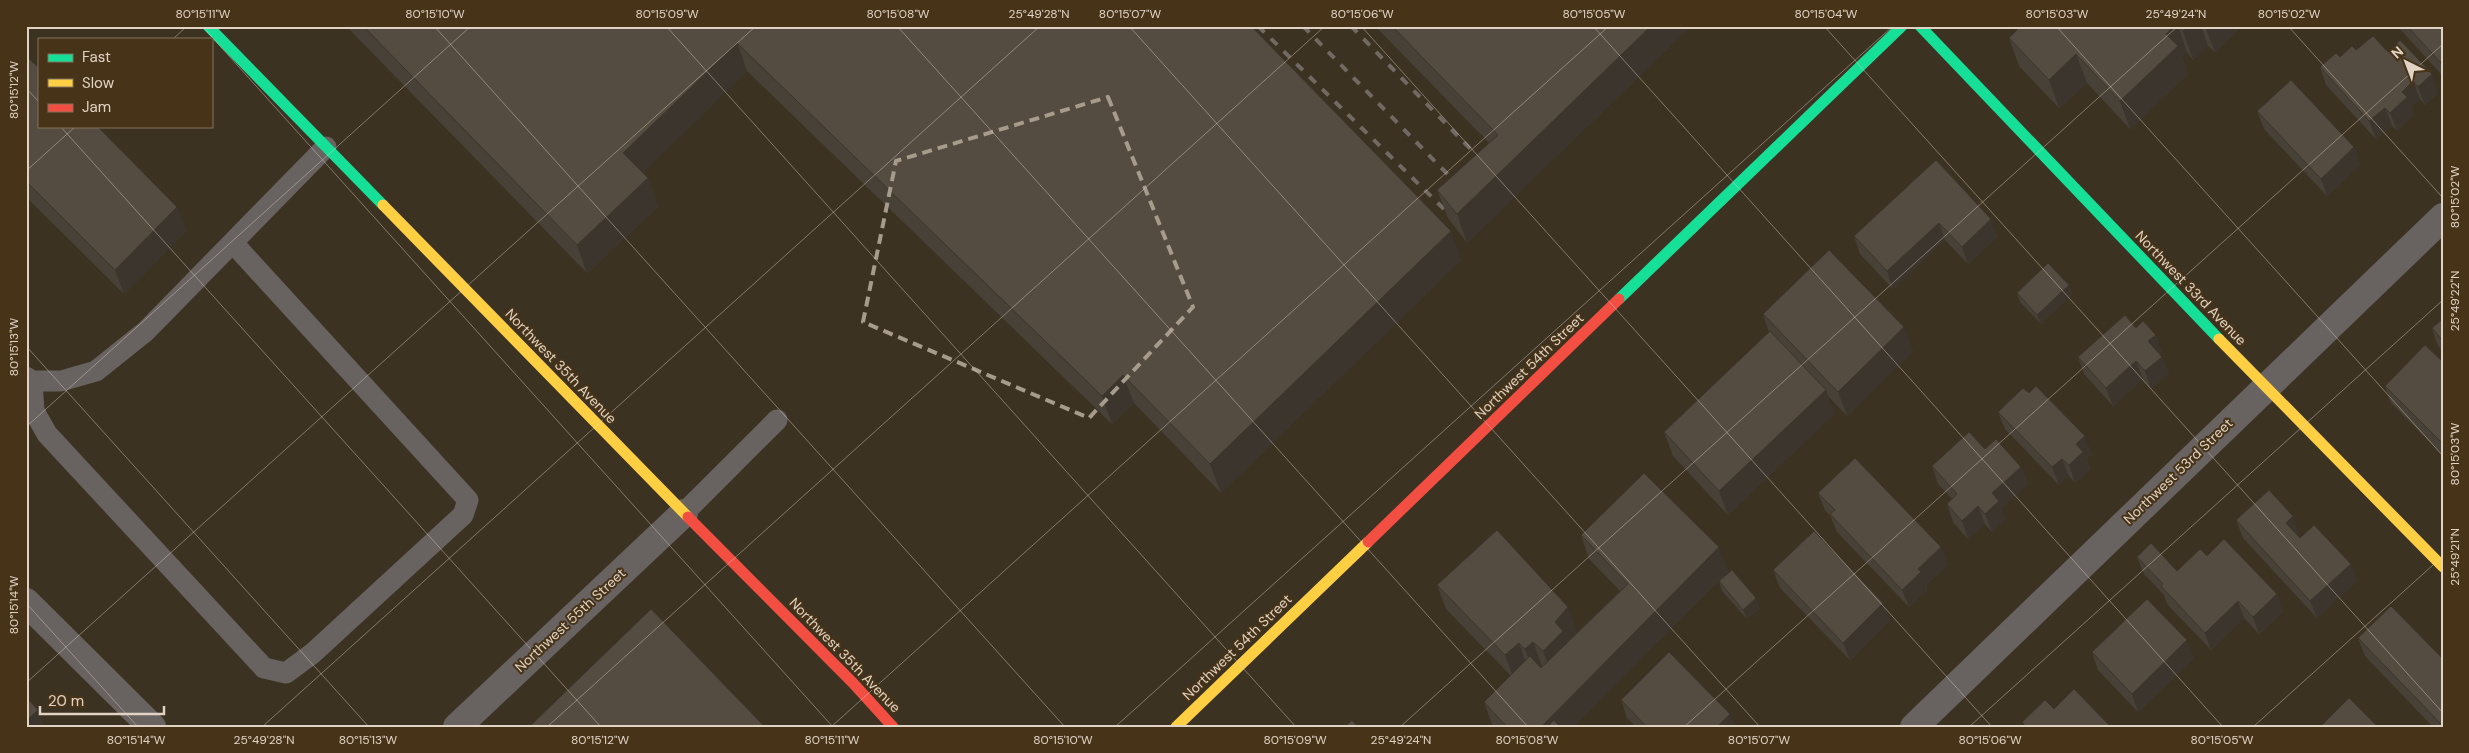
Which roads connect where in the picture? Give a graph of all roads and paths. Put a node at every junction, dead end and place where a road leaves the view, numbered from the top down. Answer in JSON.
{"nodes":[{"id":1,"x":208,"y":26,"type":"edge"},
{"id":2,"x":1902,"y":26,"type":"edge"},
{"id":3,"x":1920,"y":26,"type":"edge"},
{"id":4,"x":326,"y":147,"type":"junction"},
{"id":5,"x":2443,"y":217,"type":"edge"},
{"id":6,"x":233,"y":243,"type":"junction"},
{"id":7,"x":29,"y":379,"type":"edge"},
{"id":8,"x":2265,"y":387,"type":"junction"},
{"id":9,"x":777,"y":420,"type":"dead end"},
{"id":10,"x":684,"y":514,"type":"junction"},
{"id":11,"x":2443,"y":567,"type":"edge"},
{"id":12,"x":26,"y":602,"type":"edge"},
{"id":13,"x":152,"y":727,"type":"edge"},
{"id":14,"x":457,"y":727,"type":"edge"},
{"id":15,"x":893,"y":727,"type":"edge"},
{"id":16,"x":1176,"y":727,"type":"edge"},
{"id":17,"x":1914,"y":727,"type":"edge"}],
"edges":[{"from":1,"to":4,"type":"street","name":"Northwest 35th Avenue"},
{"from":2,"to":16,"type":"street","name":"Northwest 54th Street"},
{"from":3,"to":8,"type":"street","name":"Northwest 33rd Avenue"},
{"from":4,"to":6,"type":"lane"},
{"from":4,"to":10,"type":"street","name":"Northwest 35th Avenue"},
{"from":5,"to":8,"type":"street","name":"Northwest 53rd Street"},
{"from":6,"to":7,"type":"lane"},
{"from":6,"to":7,"type":"lane"},
{"from":8,"to":11,"type":"street","name":"Northwest 33rd Avenue"},
{"from":8,"to":17,"type":"street","name":"Northwest 53rd Street"},
{"from":9,"to":10,"type":"lane"},
{"from":10,"to":14,"type":"street","name":"Northwest 55th Street"},
{"from":10,"to":15,"type":"street","name":"Northwest 35th Avenue"},
{"from":12,"to":13,"type":"street"}]}
